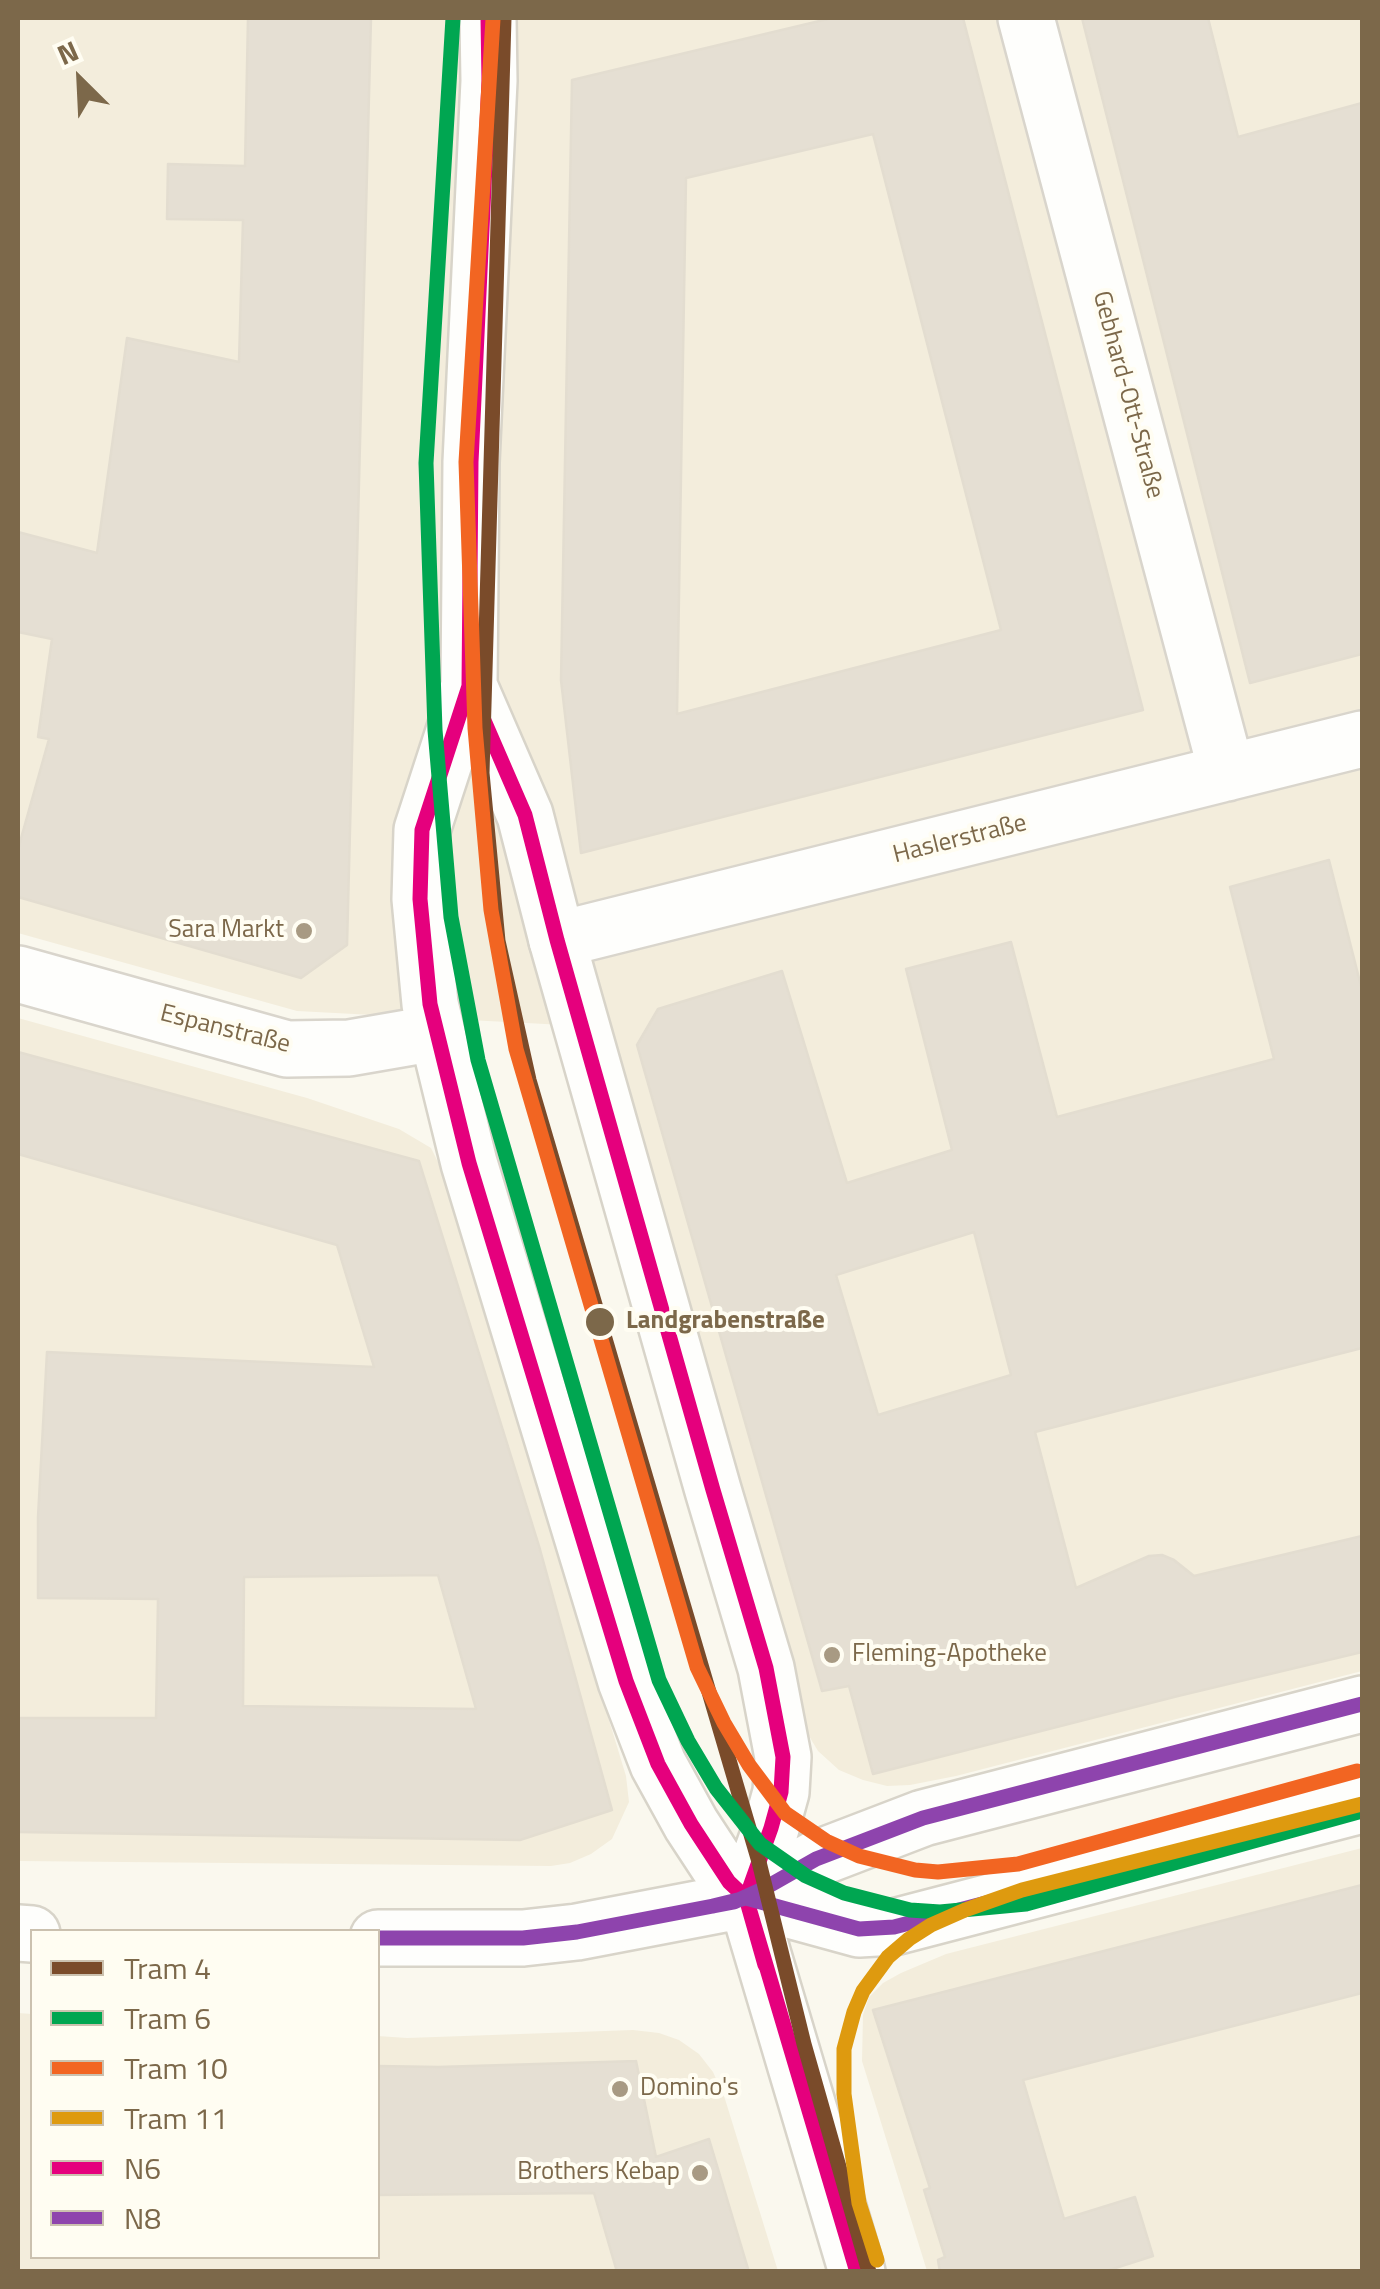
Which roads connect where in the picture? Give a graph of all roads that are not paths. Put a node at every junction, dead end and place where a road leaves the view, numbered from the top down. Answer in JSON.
{"nodes":[{"id":1,"x":1026,"y":18,"type":"edge"},
{"id":2,"x":492,"y":19,"type":"edge"},
{"id":3,"x":469,"y":686,"type":"junction"},
{"id":4,"x":1362,"y":739,"type":"edge"},
{"id":5,"x":1227,"y":773,"type":"junction"},
{"id":6,"x":557,"y":940,"type":"junction"},
{"id":7,"x":18,"y":974,"type":"edge"},
{"id":8,"x":436,"y":1033,"type":"junction"},
{"id":9,"x":1362,"y":1704,"type":"edge"},
{"id":10,"x":1362,"y":1804,"type":"edge"},
{"id":11,"x":746,"y":1898,"type":"junction"},
{"id":12,"x":380,"y":1938,"type":"edge"},
{"id":13,"x":857,"y":2272,"type":"edge"}],
"edges":[{"from":1,"to":5,"type":"main road","name":"Gebhard-Ott-Straße"},
{"from":2,"to":3,"type":"main road"},
{"from":3,"to":6,"type":"main road"},
{"from":3,"to":8,"type":"main road"},
{"from":4,"to":5,"type":"main road","name":"Haslerstraße"},
{"from":5,"to":6,"type":"main road","name":"Haslerstraße"},
{"from":6,"to":11,"type":"main road"},
{"from":7,"to":8,"type":"main road","name":"Espanstraße"},
{"from":8,"to":11,"type":"main road"},
{"from":9,"to":11,"type":"main road"},
{"from":10,"to":11,"type":"main road"},
{"from":11,"to":12,"type":"main road"},
{"from":11,"to":13,"type":"main road"}]}
